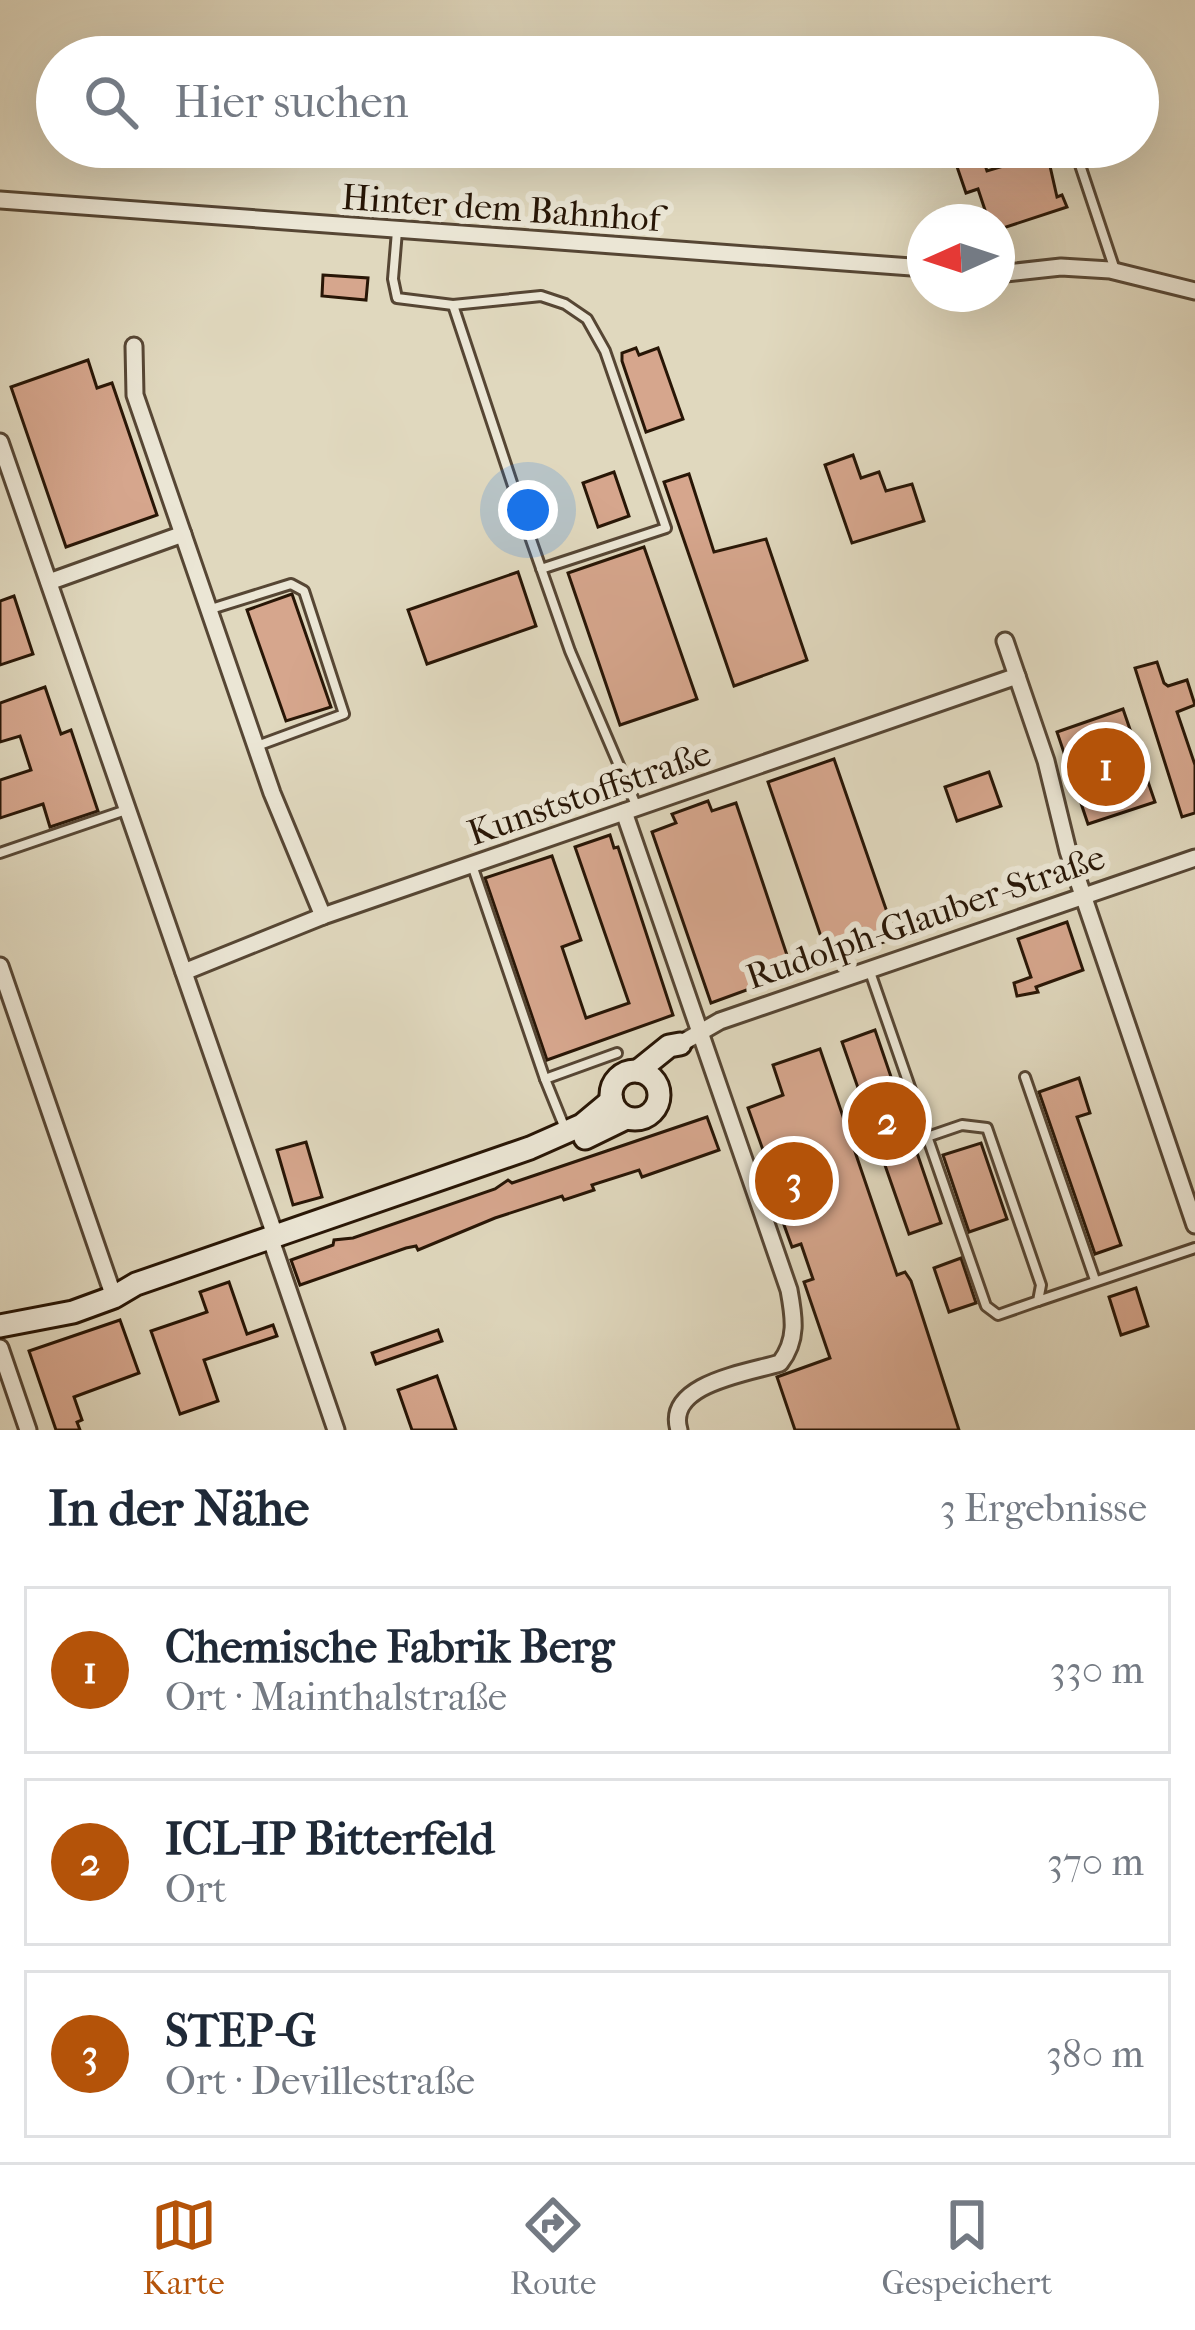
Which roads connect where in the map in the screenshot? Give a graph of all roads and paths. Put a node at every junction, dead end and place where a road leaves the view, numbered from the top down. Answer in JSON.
{"nodes":[{"id":1,"x":1081,"y":168,"type":"edge"},
{"id":2,"x":0,"y":200,"type":"edge"},
{"id":3,"x":397,"y":230,"type":"junction"},
{"id":4,"x":907,"y":267,"type":"edge"},
{"id":5,"x":1115,"y":271,"type":"junction"},
{"id":6,"x":1015,"y":272,"type":"edge"},
{"id":7,"x":1195,"y":291,"type":"edge"},
{"id":8,"x":453,"y":304,"type":"junction"},
{"id":9,"x":134,"y":346,"type":"dead end"},
{"id":10,"x":0,"y":442,"type":"edge"},
{"id":11,"x":183,"y":534,"type":"junction"},
{"id":12,"x":541,"y":569,"type":"junction"},
{"id":13,"x":49,"y":583,"type":"junction"},
{"id":14,"x":209,"y":610,"type":"junction"},
{"id":15,"x":1005,"y":641,"type":"dead end"},
{"id":16,"x":1017,"y":676,"type":"junction"},
{"id":17,"x":256,"y":747,"type":"junction"},
{"id":18,"x":128,"y":810,"type":"junction"},
{"id":19,"x":630,"y":810,"type":"junction"},
{"id":20,"x":0,"y":853,"type":"edge"},
{"id":21,"x":1195,"y":858,"type":"edge"},
{"id":22,"x":472,"y":864,"type":"junction"},
{"id":23,"x":1084,"y":896,"type":"junction"},
{"id":24,"x":322,"y":916,"type":"junction"},
{"id":25,"x":0,"y":966,"type":"edge"},
{"id":26,"x":869,"y":970,"type":"junction"},
{"id":27,"x":184,"y":972,"type":"junction"},
{"id":28,"x":700,"y":1031,"type":"junction"},
{"id":29,"x":680,"y":1044,"type":"joint"},
{"id":30,"x":617,"y":1053,"type":"dead end"},
{"id":31,"x":1025,"y":1077,"type":"dead end"},
{"id":32,"x":647,"y":1078,"type":"junction"},
{"id":33,"x":545,"y":1079,"type":"junction"},
{"id":34,"x":619,"y":1108,"type":"junction"},
{"id":35,"x":567,"y":1133,"type":"junction"},
{"id":36,"x":927,"y":1137,"type":"junction"},
{"id":37,"x":1195,"y":1225,"type":"edge"},
{"id":38,"x":273,"y":1241,"type":"junction"},
{"id":39,"x":1195,"y":1248,"type":"edge"},
{"id":40,"x":1096,"y":1280,"type":"junction"},
{"id":41,"x":114,"y":1297,"type":"junction"},
{"id":42,"x":1038,"y":1301,"type":"junction"},
{"id":43,"x":0,"y":1326,"type":"edge"},
{"id":44,"x":0,"y":1348,"type":"edge"},
{"id":45,"x":28,"y":1430,"type":"edge"},
{"id":46,"x":335,"y":1430,"type":"edge"},
{"id":47,"x":679,"y":1430,"type":"edge"}],
"edges":[{"from":1,"to":5,"type":"lane"},
{"from":2,"to":3,"type":"street","name":"Hinter dem Bahnhof"},
{"from":3,"to":4,"type":"street","name":"Hinter dem Bahnhof"},
{"from":3,"to":8,"type":"lane"},
{"from":5,"to":6,"type":"street"},
{"from":5,"to":7,"type":"street"},
{"from":8,"to":12,"type":"lane"},
{"from":8,"to":12,"type":"lane"},
{"from":9,"to":11,"type":"street"},
{"from":10,"to":13,"type":"street"},
{"from":11,"to":13,"type":"street"},
{"from":11,"to":14,"type":"street"},
{"from":12,"to":19,"type":"lane"},
{"from":13,"to":18,"type":"street"},
{"from":14,"to":17,"type":"street"},
{"from":14,"to":17,"type":"lane"},
{"from":15,"to":16,"type":"street"},
{"from":16,"to":19,"type":"street","name":"Kunststoffstraße"},
{"from":16,"to":23,"type":"street"},
{"from":17,"to":24,"type":"street"},
{"from":18,"to":20,"type":"lane"},
{"from":18,"to":27,"type":"street"},
{"from":19,"to":22,"type":"street","name":"Kunststoffstraße"},
{"from":19,"to":28,"type":"street"},
{"from":21,"to":23,"type":"street","name":"Rudolph-Glauber-Straße"},
{"from":22,"to":24,"type":"street","name":"Kunststoffstraße"},
{"from":22,"to":33,"type":"lane"},
{"from":23,"to":26,"type":"street","name":"Rudolph-Glauber-Straße"},
{"from":23,"to":37,"type":"street"},
{"from":24,"to":27,"type":"street","name":"Kunststoffstraße"},
{"from":25,"to":41,"type":"street"},
{"from":26,"to":28,"type":"street","name":"Rudolph-Glauber-Straße"},
{"from":26,"to":36,"type":"lane"},
{"from":27,"to":38,"type":"street"},
{"from":28,"to":29,"type":"street","name":"Rudolph-Glauber-Straße"},
{"from":28,"to":47,"type":"street"},
{"from":29,"to":32,"type":"street","name":"Rudolph-Glauber-Straße"},
{"from":30,"to":33,"type":"lane"},
{"from":31,"to":40,"type":"lane"},
{"from":32,"to":34,"type":"street","name":"Rudolph-Glauber-Straße"},
{"from":32,"to":34,"type":"street","name":"Rudolph-Glauber-Straße"},
{"from":33,"to":35,"type":"lane"},
{"from":34,"to":35,"type":"street","name":"Rudolph-Glauber-Straße"},
{"from":34,"to":38,"type":"street","name":"Rudolph-Glauber-Straße"},
{"from":35,"to":38,"type":"street","name":"Rudolph-Glauber-Straße"},
{"from":36,"to":42,"type":"lane"},
{"from":36,"to":42,"type":"lane"},
{"from":38,"to":41,"type":"street","name":"Rudolph-Glauber-Straße"},
{"from":38,"to":46,"type":"street"},
{"from":39,"to":40,"type":"lane"},
{"from":40,"to":42,"type":"lane"},
{"from":41,"to":43,"type":"street","name":"Rudolph-Glauber-Straße"},
{"from":44,"to":45,"type":"street"}]}
